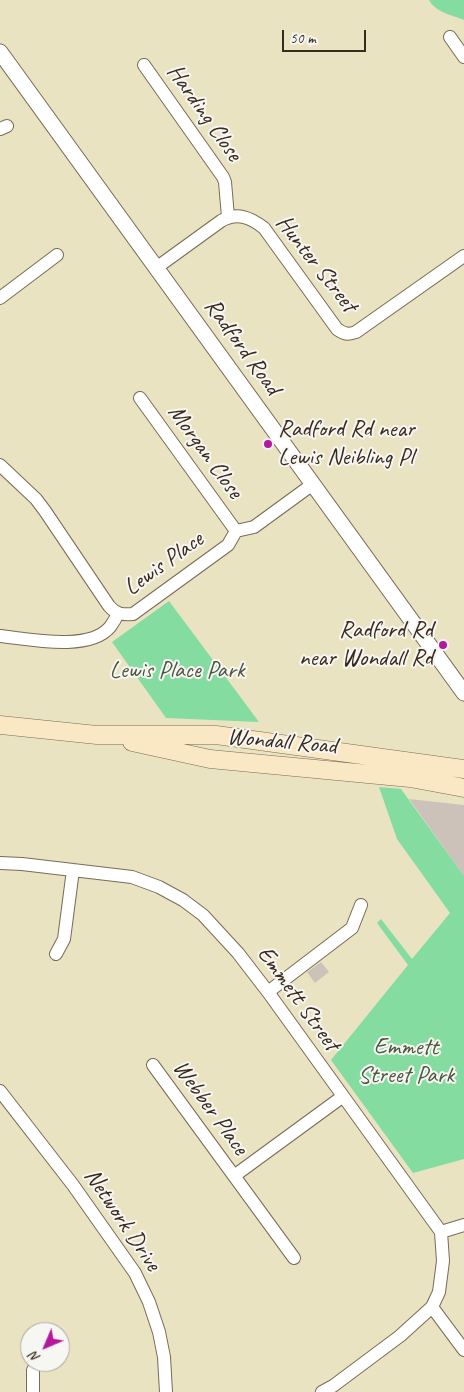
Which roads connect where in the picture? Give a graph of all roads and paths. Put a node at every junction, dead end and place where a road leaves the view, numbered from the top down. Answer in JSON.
{"nodes":[{"id":1,"x":450,"y":37,"type":"dead end"},
{"id":2,"x":0,"y":52,"type":"edge"},
{"id":3,"x":464,"y":57,"type":"edge"},
{"id":4,"x":144,"y":65,"type":"dead end"},
{"id":5,"x":228,"y":217,"type":"junction"},
{"id":6,"x":57,"y":255,"type":"dead end"},
{"id":7,"x":464,"y":256,"type":"edge"},
{"id":8,"x":156,"y":268,"type":"junction"},
{"id":9,"x":0,"y":298,"type":"edge"},
{"id":10,"x":140,"y":398,"type":"dead end"},
{"id":11,"x":0,"y":465,"type":"edge"},
{"id":12,"x":313,"y":484,"type":"junction"},
{"id":13,"x":236,"y":532,"type":"junction"},
{"id":14,"x":118,"y":613,"type":"junction"},
{"id":15,"x":0,"y":636,"type":"edge"},
{"id":16,"x":464,"y":693,"type":"edge"},
{"id":17,"x":0,"y":725,"type":"edge"},
{"id":18,"x":97,"y":735,"type":"junction"},
{"id":19,"x":211,"y":735,"type":"junction"},
{"id":20,"x":210,"y":759,"type":"junction"},
{"id":21,"x":464,"y":769,"type":"edge"},
{"id":22,"x":464,"y":788,"type":"edge"},
{"id":23,"x":0,"y":863,"type":"edge"},
{"id":24,"x":73,"y":870,"type":"junction"},
{"id":25,"x":361,"y":905,"type":"dead end"},
{"id":26,"x":56,"y":954,"type":"dead end"},
{"id":27,"x":268,"y":992,"type":"junction"},
{"id":28,"x":153,"y":1064,"type":"dead end"},
{"id":29,"x":0,"y":1091,"type":"edge"},
{"id":30,"x":342,"y":1097,"type":"junction"},
{"id":31,"x":234,"y":1176,"type":"junction"},
{"id":32,"x":464,"y":1225,"type":"edge"},
{"id":33,"x":441,"y":1232,"type":"junction"},
{"id":34,"x":294,"y":1258,"type":"dead end"},
{"id":35,"x":432,"y":1307,"type":"junction"},
{"id":36,"x":464,"y":1350,"type":"edge"},
{"id":37,"x":33,"y":1372,"type":"edge"},
{"id":38,"x":331,"y":1390,"type":"edge"},
{"id":39,"x":33,"y":1392,"type":"edge"},
{"id":40,"x":166,"y":1392,"type":"edge"}],
"edges":[{"from":1,"to":3,"type":"street"},
{"from":2,"to":8,"type":"street","name":"Radford Road"},
{"from":4,"to":5,"type":"street","name":"Harding Close"},
{"from":5,"to":7,"type":"street","name":"Hunter Street"},
{"from":5,"to":8,"type":"street"},
{"from":6,"to":9,"type":"street"},
{"from":8,"to":12,"type":"street","name":"Radford Road"},
{"from":10,"to":13,"type":"street","name":"Morgan Close"},
{"from":11,"to":14,"type":"street","name":"Lewis Place"},
{"from":12,"to":13,"type":"street","name":"Lewis Place"},
{"from":12,"to":16,"type":"street","name":"Radford Road"},
{"from":13,"to":14,"type":"street","name":"Lewis Place"},
{"from":14,"to":15,"type":"street"},
{"from":17,"to":18,"type":"main road","name":"Wondall Road"},
{"from":18,"to":19,"type":"main road","name":"Wondall Road"},
{"from":18,"to":20,"type":"main road","name":"Wondall Road"},
{"from":19,"to":20,"type":"main road"},
{"from":19,"to":21,"type":"main road","name":"Wondall Road"},
{"from":20,"to":22,"type":"main road","name":"Wondall Road"},
{"from":23,"to":24,"type":"street","name":"Emmett Street"},
{"from":24,"to":26,"type":"street"},
{"from":24,"to":27,"type":"street","name":"Emmett Street"},
{"from":25,"to":27,"type":"street"},
{"from":27,"to":30,"type":"street","name":"Emmett Street"},
{"from":28,"to":31,"type":"street","name":"Webber Place"},
{"from":29,"to":40,"type":"street","name":"Network Drive"},
{"from":30,"to":31,"type":"street","name":"Webber Place"},
{"from":30,"to":33,"type":"street","name":"Emmett Street"},
{"from":31,"to":34,"type":"street","name":"Webber Place"},
{"from":32,"to":33,"type":"street"},
{"from":33,"to":35,"type":"street"},
{"from":35,"to":36,"type":"street"},
{"from":35,"to":38,"type":"street"},
{"from":37,"to":39,"type":"street"}]}
